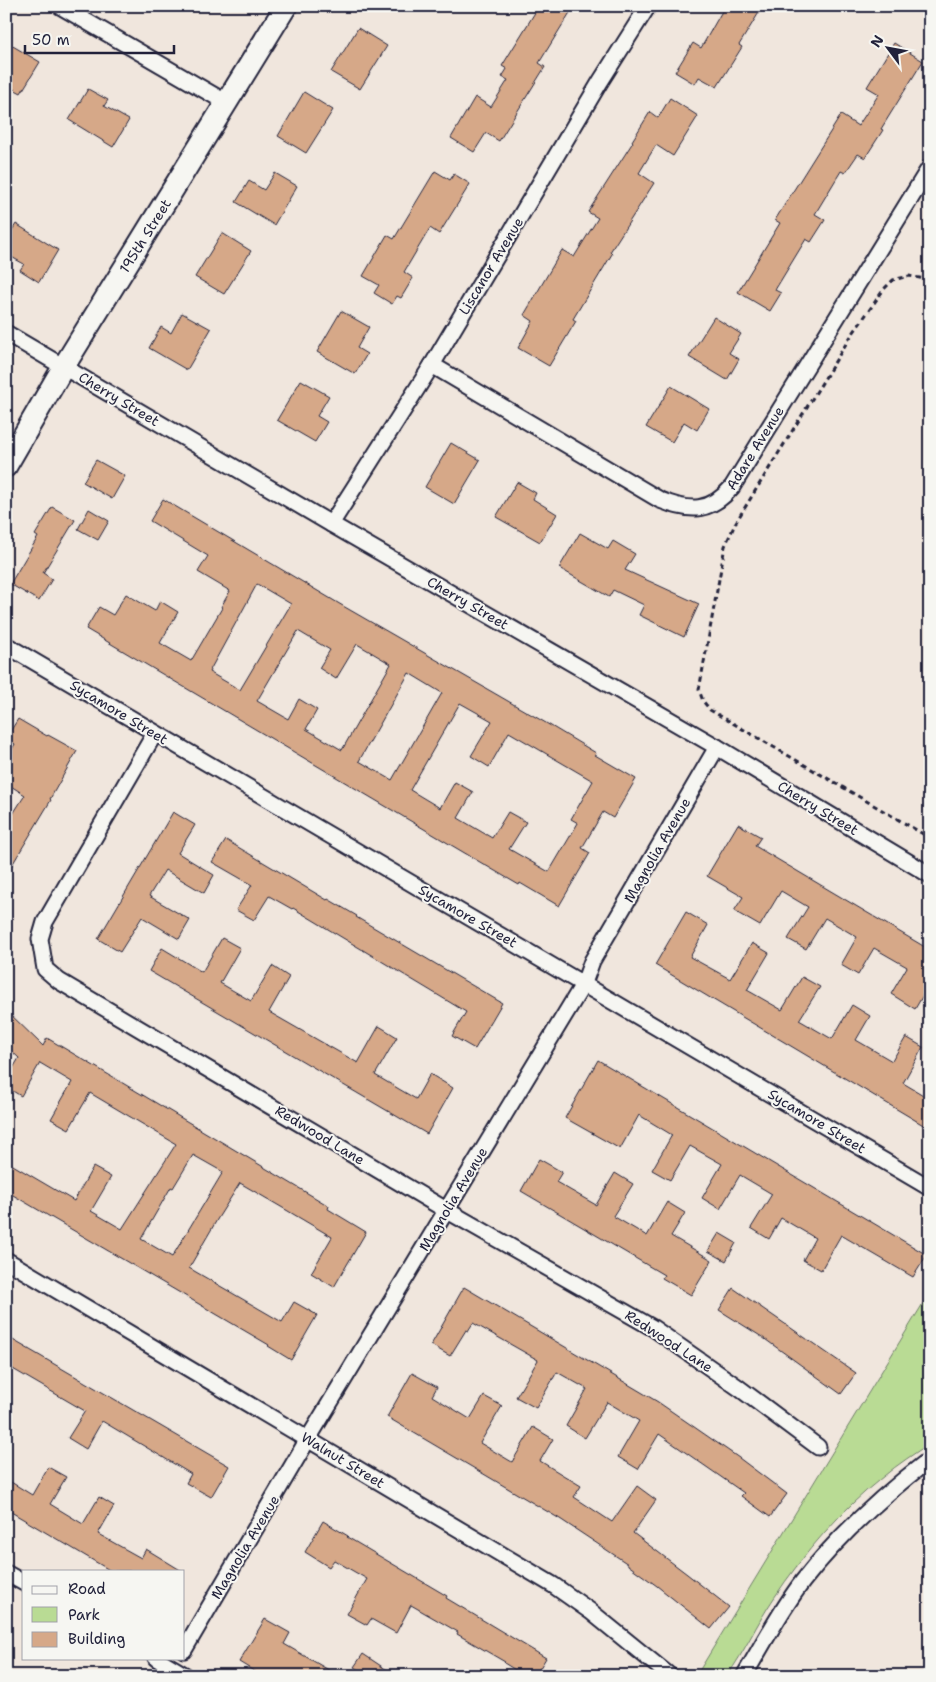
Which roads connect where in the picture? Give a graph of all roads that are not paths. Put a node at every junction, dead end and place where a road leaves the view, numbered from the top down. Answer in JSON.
{"nodes":[{"id":1,"x":60,"y":6,"type":"edge"},
{"id":2,"x":286,"y":6,"type":"edge"},
{"id":3,"x":648,"y":6,"type":"edge"},
{"id":4,"x":227,"y":103,"type":"junction"},
{"id":5,"x":930,"y":167,"type":"edge"},
{"id":6,"x":6,"y":333,"type":"edge"},
{"id":7,"x":432,"y":364,"type":"junction"},
{"id":8,"x":64,"y":366,"type":"junction"},
{"id":9,"x":6,"y":466,"type":"edge"},
{"id":10,"x":331,"y":524,"type":"junction"},
{"id":11,"x":6,"y":645,"type":"edge"},
{"id":12,"x":155,"y":733,"type":"junction"},
{"id":13,"x":717,"y":747,"type":"junction"},
{"id":14,"x":930,"y":875,"type":"edge"},
{"id":15,"x":584,"y":983,"type":"junction"},
{"id":16,"x":930,"y":1188,"type":"edge"},
{"id":17,"x":446,"y":1210,"type":"junction"},
{"id":18,"x":6,"y":1260,"type":"edge"},
{"id":19,"x":308,"y":1439,"type":"junction"},
{"id":20,"x":818,"y":1447,"type":"dead end"},
{"id":21,"x":930,"y":1459,"type":"edge"},
{"id":22,"x":6,"y":1573,"type":"edge"},
{"id":23,"x":22,"y":1582,"type":"edge"},
{"id":24,"x":185,"y":1648,"type":"edge"},
{"id":25,"x":160,"y":1660,"type":"edge"},
{"id":26,"x":173,"y":1667,"type":"edge"},
{"id":27,"x":186,"y":1676,"type":"edge"},
{"id":28,"x":670,"y":1676,"type":"edge"},
{"id":29,"x":744,"y":1676,"type":"edge"}],
"edges":[{"from":1,"to":4,"type":"street"},
{"from":2,"to":4,"type":"street","name":"195th Street"},
{"from":3,"to":7,"type":"street","name":"Liscanor Avenue"},
{"from":4,"to":8,"type":"street","name":"195th Street"},
{"from":5,"to":7,"type":"street","name":"Adare Avenue"},
{"from":6,"to":8,"type":"street","name":"Cherry Street"},
{"from":7,"to":10,"type":"street","name":"Liscanor Avenue"},
{"from":8,"to":9,"type":"street","name":"195th Street"},
{"from":8,"to":10,"type":"street","name":"Cherry Street"},
{"from":10,"to":13,"type":"street","name":"Cherry Street"},
{"from":11,"to":12,"type":"street","name":"Sycamore Street"},
{"from":12,"to":15,"type":"street","name":"Sycamore Street"},
{"from":12,"to":17,"type":"street","name":"Redwood Lane"},
{"from":13,"to":14,"type":"street","name":"Cherry Street"},
{"from":13,"to":15,"type":"street","name":"Magnolia Avenue"},
{"from":15,"to":16,"type":"street","name":"Sycamore Street"},
{"from":15,"to":17,"type":"street","name":"Magnolia Avenue"},
{"from":17,"to":19,"type":"street","name":"Magnolia Avenue"},
{"from":17,"to":20,"type":"street","name":"Redwood Lane"},
{"from":18,"to":19,"type":"street","name":"Walnut Street"},
{"from":19,"to":24,"type":"street","name":"Magnolia Avenue"},
{"from":19,"to":28,"type":"street","name":"Walnut Street"},
{"from":21,"to":29,"type":"street"},
{"from":22,"to":23,"type":"street"},
{"from":25,"to":26,"type":"street"},
{"from":26,"to":27,"type":"street"}]}
